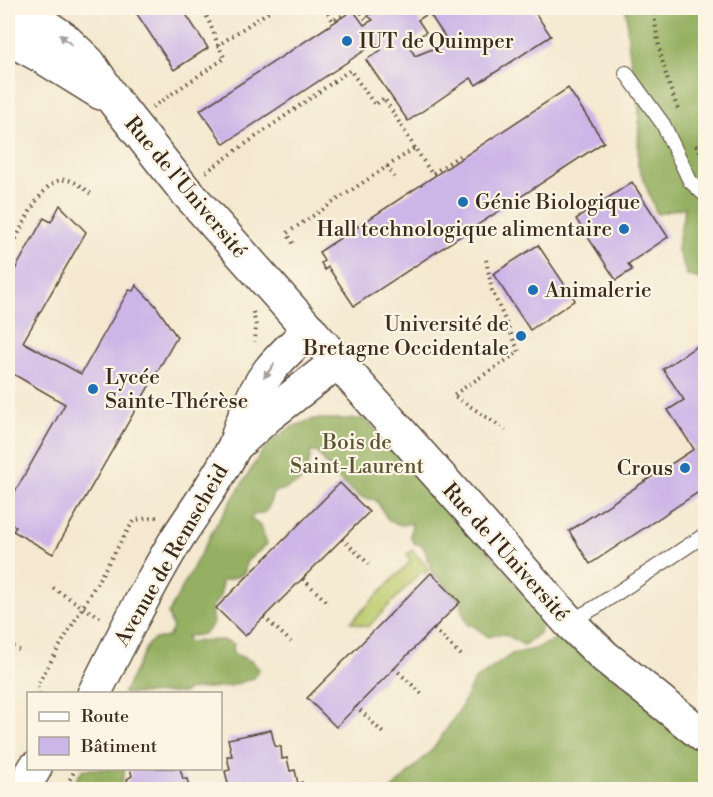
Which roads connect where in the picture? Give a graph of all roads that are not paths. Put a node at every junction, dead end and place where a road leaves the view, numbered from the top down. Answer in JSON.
{"nodes":[{"id":1,"x":12,"y":8,"type":"edge"},
{"id":2,"x":8,"y":38,"type":"edge"},
{"id":3,"x":626,"y":73,"type":"dead end"},
{"id":4,"x":115,"y":102,"type":"junction"},
{"id":5,"x":705,"y":196,"type":"edge"},
{"id":6,"x":310,"y":330,"type":"junction"},
{"id":7,"x":337,"y":362,"type":"junction"},
{"id":8,"x":234,"y":446,"type":"junction"},
{"id":9,"x":705,"y":534,"type":"edge"},
{"id":10,"x":569,"y":622,"type":"junction"},
{"id":11,"x":101,"y":679,"type":"edge"},
{"id":12,"x":87,"y":692,"type":"edge"},
{"id":13,"x":705,"y":738,"type":"edge"},
{"id":14,"x":34,"y":770,"type":"edge"},
{"id":15,"x":53,"y":770,"type":"edge"},
{"id":16,"x":22,"y":789,"type":"edge"},
{"id":17,"x":43,"y":789,"type":"edge"}],
"edges":[{"from":4,"to":1,"type":"street","name":"Rue de l'Université","one_way":true},
{"from":2,"to":4,"type":"street","name":"Rue de l'Université"},
{"from":3,"to":5,"type":"lane"},
{"from":4,"to":6,"type":"street","name":"Rue de l'Université"},
{"from":6,"to":7,"type":"street","name":"Rue de l'Université"},
{"from":6,"to":8,"type":"street","name":"Avenue de Remscheid","one_way":true},
{"from":7,"to":8,"type":"street","name":"Avenue de Remscheid"},
{"from":7,"to":10,"type":"street","name":"Rue de l'Université"},
{"from":8,"to":11,"type":"street","name":"Avenue de Remscheid"},
{"from":9,"to":10,"type":"lane"},
{"from":10,"to":13,"type":"street","name":"Rue de l'Université"},
{"from":11,"to":12,"type":"street","name":"Avenue de Remscheid"},
{"from":14,"to":16,"type":"street"},
{"from":15,"to":17,"type":"street"}]}
